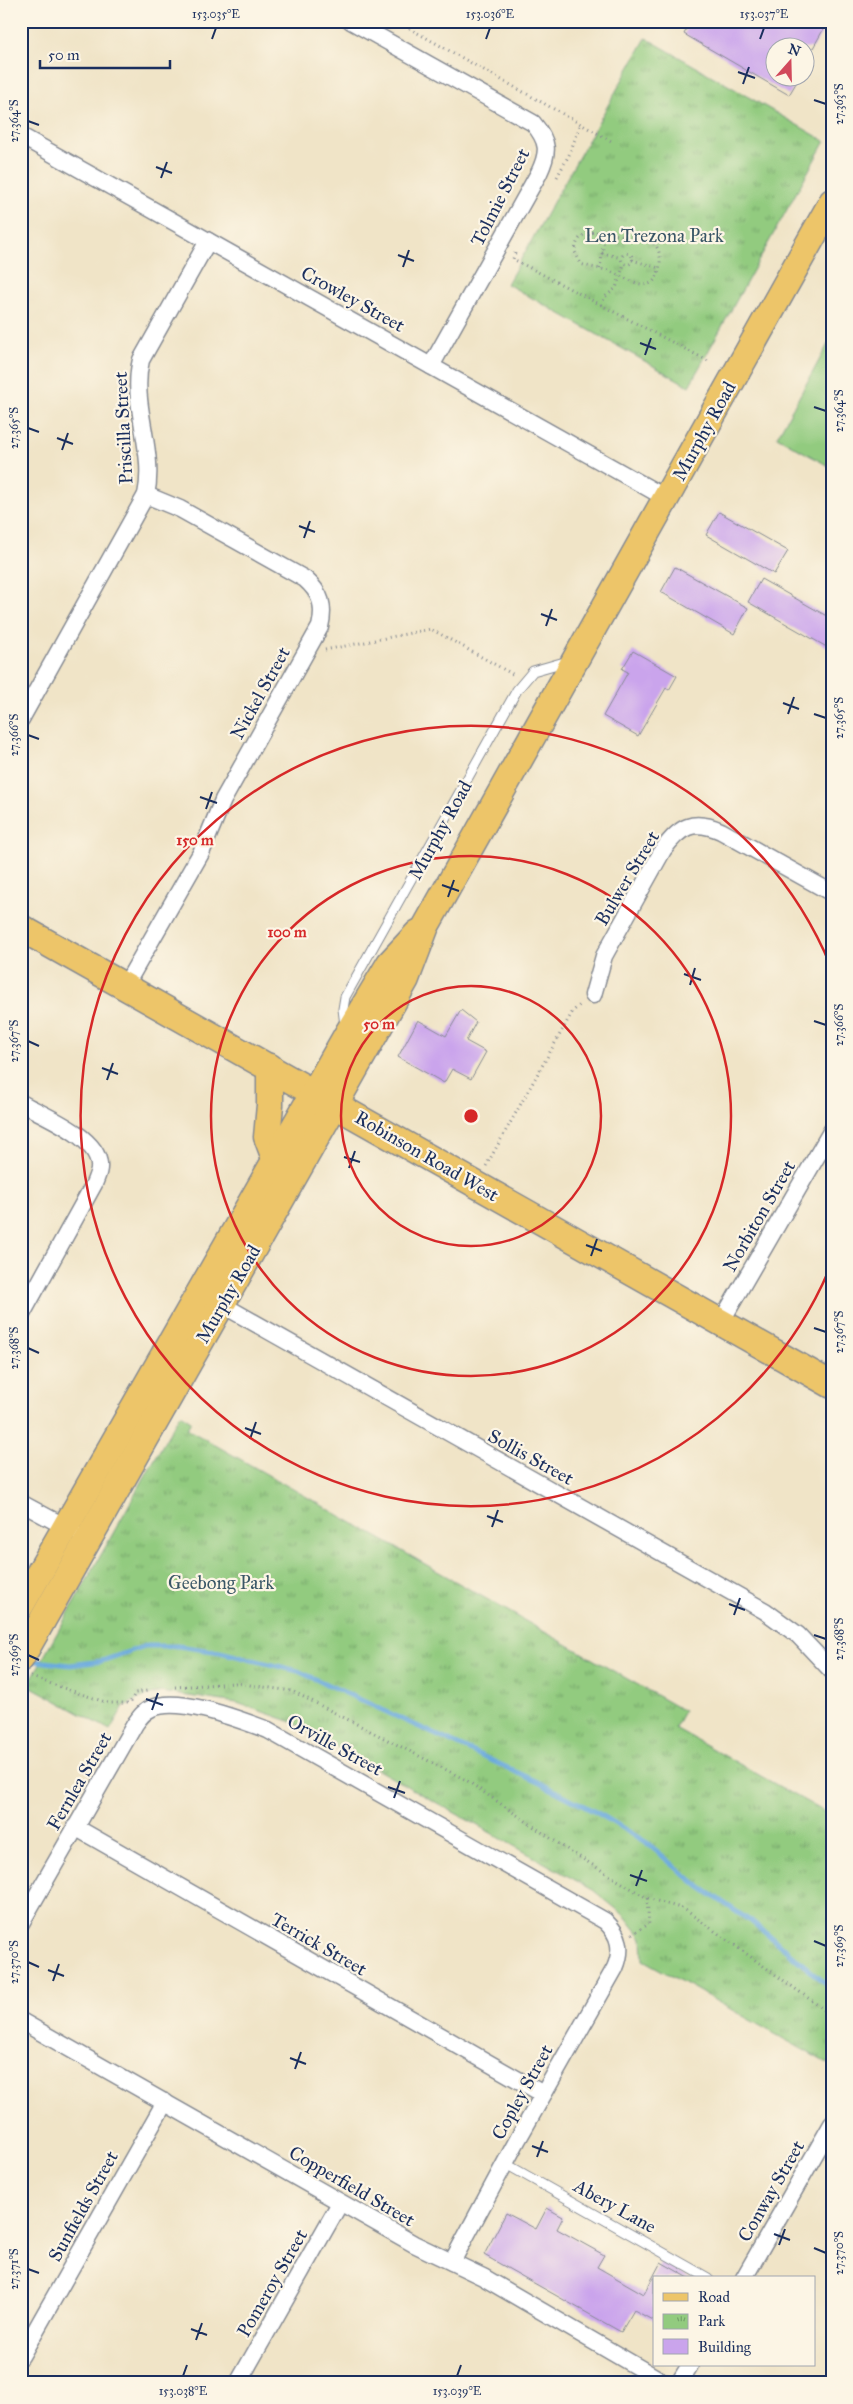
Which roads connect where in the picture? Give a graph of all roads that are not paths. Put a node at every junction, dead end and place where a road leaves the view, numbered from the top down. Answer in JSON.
{"nodes":[{"id":1,"x":351,"y":21,"type":"edge"},
{"id":2,"x":21,"y":136,"type":"edge"},
{"id":3,"x":832,"y":202,"type":"edge"},
{"id":4,"x":208,"y":241,"type":"junction"},
{"id":5,"x":431,"y":366,"type":"junction"},
{"id":6,"x":146,"y":495,"type":"junction"},
{"id":7,"x":666,"y":498,"type":"junction"},
{"id":8,"x":576,"y":659,"type":"junction"},
{"id":9,"x":21,"y":719,"type":"edge"},
{"id":10,"x":832,"y":893,"type":"edge"},
{"id":11,"x":426,"y":926,"type":"junction"},
{"id":12,"x":21,"y":928,"type":"edge"},
{"id":13,"x":125,"y":986,"type":"junction"},
{"id":14,"x":593,"y":995,"type":"road end"},
{"id":15,"x":348,"y":1033,"type":"junction"},
{"id":16,"x":270,"y":1067,"type":"junction"},
{"id":17,"x":325,"y":1098,"type":"junction"},
{"id":18,"x":21,"y":1102,"type":"edge"},
{"id":19,"x":832,"y":1130,"type":"edge"},
{"id":20,"x":276,"y":1162,"type":"junction"},
{"id":21,"x":211,"y":1298,"type":"junction"},
{"id":22,"x":21,"y":1316,"type":"edge"},
{"id":23,"x":721,"y":1322,"type":"junction"},
{"id":24,"x":832,"y":1385,"type":"edge"},
{"id":25,"x":21,"y":1503,"type":"edge"},
{"id":26,"x":65,"y":1527,"type":"junction"},
{"id":27,"x":88,"y":1540,"type":"junction"},
{"id":28,"x":21,"y":1605,"type":"edge"},
{"id":29,"x":23,"y":1667,"type":"edge"},
{"id":30,"x":832,"y":1671,"type":"edge"},
{"id":31,"x":144,"y":1713,"type":"joint"},
{"id":32,"x":75,"y":1827,"type":"junction"},
{"id":33,"x":21,"y":1923,"type":"edge"},
{"id":34,"x":619,"y":1940,"type":"joint"},
{"id":35,"x":21,"y":2021,"type":"edge"},
{"id":36,"x":543,"y":2094,"type":"junction"},
{"id":37,"x":165,"y":2102,"type":"junction"},
{"id":38,"x":832,"y":2124,"type":"edge"},
{"id":39,"x":506,"y":2164,"type":"junction"},
{"id":40,"x":340,"y":2203,"type":"junction"},
{"id":41,"x":452,"y":2262,"type":"junction"},
{"id":42,"x":704,"y":2276,"type":"edge"},
{"id":43,"x":745,"y":2276,"type":"edge"},
{"id":44,"x":21,"y":2356,"type":"edge"},
{"id":45,"x":689,"y":2366,"type":"edge"},
{"id":46,"x":238,"y":2383,"type":"edge"},
{"id":47,"x":666,"y":2383,"type":"edge"},
{"id":48,"x":679,"y":2383,"type":"edge"}],
"edges":[{"from":1,"to":5,"type":"street","name":"Tolmie Street"},
{"from":2,"to":4,"type":"street","name":"Crowley Street"},
{"from":3,"to":7,"type":"main road","name":"Murphy Road"},
{"from":4,"to":5,"type":"street","name":"Crowley Street"},
{"from":4,"to":6,"type":"street","name":"Priscilla Street"},
{"from":5,"to":7,"type":"street","name":"Crowley Street"},
{"from":6,"to":9,"type":"street","name":"Priscilla Street"},
{"from":6,"to":13,"type":"street","name":"Nickel Street"},
{"from":7,"to":8,"type":"main road","name":"Murphy Road"},
{"from":8,"to":11,"type":"main road","name":"Murphy Road"},
{"from":8,"to":15,"type":"lane","name":"Murphy Road"},
{"from":10,"to":14,"type":"street","name":"Bulwer Street"},
{"from":11,"to":15,"type":"main road","name":"Murphy Road"},
{"from":11,"to":17,"type":"main road","name":"Murphy Road"},
{"from":12,"to":13,"type":"main road","name":"Robinson Road West"},
{"from":13,"to":16,"type":"main road","name":"Robinson Road West"},
{"from":15,"to":17,"type":"main road","name":"Murphy Road"},
{"from":16,"to":17,"type":"main road","name":"Robinson Road West"},
{"from":16,"to":20,"type":"main road"},
{"from":17,"to":20,"type":"main road","name":"Murphy Road"},
{"from":17,"to":21,"type":"main road","name":"Murphy Road"},
{"from":17,"to":23,"type":"main road","name":"Robinson Road West"},
{"from":18,"to":22,"type":"street"},
{"from":19,"to":23,"type":"street","name":"Norbiton Street"},
{"from":20,"to":21,"type":"main road","name":"Murphy Road"},
{"from":21,"to":26,"type":"main road","name":"Murphy Road"},
{"from":21,"to":27,"type":"main road","name":"Murphy Road"},
{"from":21,"to":30,"type":"street","name":"Sollis Street"},
{"from":23,"to":24,"type":"main road","name":"Robinson Road West"},
{"from":25,"to":26,"type":"street"},
{"from":26,"to":27,"type":"street"},
{"from":26,"to":28,"type":"main road","name":"Murphy Road"},
{"from":27,"to":29,"type":"main road","name":"Murphy Road"},
{"from":31,"to":32,"type":"street","name":"Fernlea Street"},
{"from":31,"to":34,"type":"street","name":"Orville Street"},
{"from":32,"to":33,"type":"street","name":"Fernlea Street"},
{"from":32,"to":36,"type":"street","name":"Terrick Street"},
{"from":34,"to":36,"type":"street","name":"Copley Street"},
{"from":35,"to":37,"type":"street","name":"Copperfield Street"},
{"from":36,"to":39,"type":"street","name":"Copley Street"},
{"from":37,"to":40,"type":"street","name":"Copperfield Street"},
{"from":37,"to":44,"type":"street","name":"Sunfields Street"},
{"from":38,"to":43,"type":"street","name":"Conway Street"},
{"from":39,"to":41,"type":"street","name":"Copley Street"},
{"from":39,"to":42,"type":"lane","name":"Abery Lane"},
{"from":40,"to":41,"type":"street","name":"Copperfield Street"},
{"from":40,"to":46,"type":"street","name":"Pomeroy Street"},
{"from":41,"to":47,"type":"street","name":"Copperfield Street"},
{"from":45,"to":48,"type":"street"}]}
